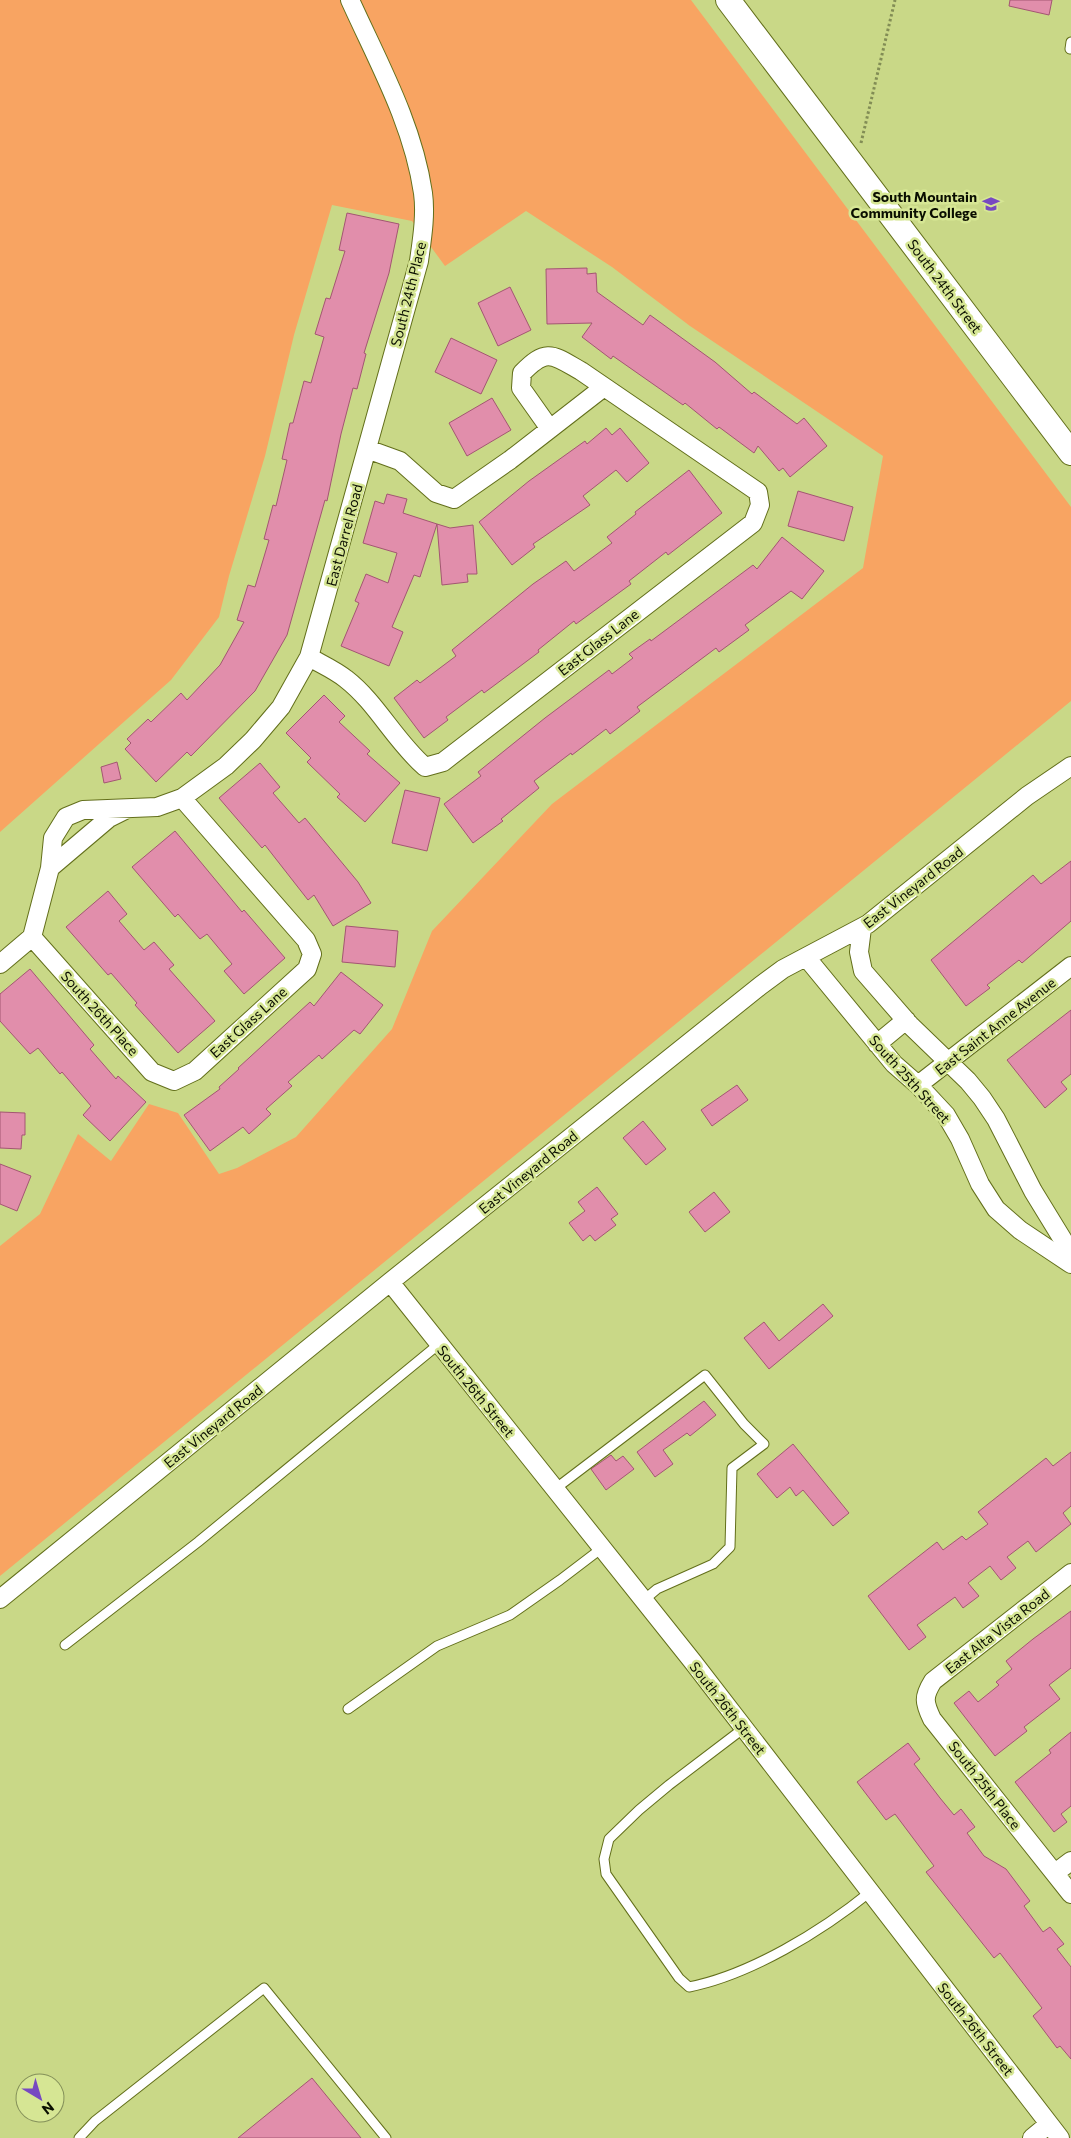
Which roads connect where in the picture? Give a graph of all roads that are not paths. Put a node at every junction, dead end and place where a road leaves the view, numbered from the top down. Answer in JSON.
{"nodes":[{"id":1,"x":350,"y":0,"type":"edge"},
{"id":2,"x":728,"y":0,"type":"edge"},
{"id":3,"x":604,"y":387,"type":"junction"},
{"id":4,"x":550,"y":429,"type":"junction"},
{"id":5,"x":1065,"y":441,"type":"edge"},
{"id":6,"x":367,"y":449,"type":"junction"},
{"id":7,"x":309,"y":656,"type":"junction"},
{"id":8,"x":1071,"y":766,"type":"edge"},
{"id":9,"x":182,"y":798,"type":"junction"},
{"id":10,"x":125,"y":810,"type":"junction"},
{"id":11,"x":50,"y":868,"type":"junction"},
{"id":12,"x":862,"y":928,"type":"junction"},
{"id":13,"x":32,"y":936,"type":"junction"},
{"id":14,"x":806,"y":957,"type":"junction"},
{"id":15,"x":0,"y":964,"type":"edge"},
{"id":16,"x":1071,"y":966,"type":"edge"},
{"id":17,"x":906,"y":1020,"type":"junction"},
{"id":18,"x":877,"y":1044,"type":"junction"},
{"id":19,"x":947,"y":1063,"type":"junction"},
{"id":20,"x":174,"y":1081,"type":"joint"},
{"id":21,"x":918,"y":1085,"type":"junction"},
{"id":22,"x":1071,"y":1264,"type":"edge"},
{"id":23,"x":390,"y":1282,"type":"junction"},
{"id":24,"x":439,"y":1344,"type":"junction"},
{"id":25,"x":554,"y":1489,"type":"junction"},
{"id":26,"x":602,"y":1548,"type":"junction"},
{"id":27,"x":1071,"y":1573,"type":"edge"},
{"id":28,"x":0,"y":1599,"type":"edge"},
{"id":29,"x":644,"y":1600,"type":"junction"},
{"id":30,"x":65,"y":1645,"type":"dead end"},
{"id":31,"x":926,"y":1692,"type":"joint"},
{"id":32,"x":348,"y":1709,"type":"dead end"},
{"id":33,"x":744,"y":1728,"type":"junction"},
{"id":34,"x":1071,"y":1861,"type":"edge"},
{"id":35,"x":1055,"y":1874,"type":"junction"},
{"id":36,"x":870,"y":1892,"type":"junction"},
{"id":37,"x":1071,"y":1894,"type":"edge"},
{"id":38,"x":1049,"y":2124,"type":"junction"},
{"id":39,"x":79,"y":2138,"type":"edge"},
{"id":40,"x":386,"y":2138,"type":"edge"},
{"id":41,"x":1032,"y":2138,"type":"edge"},
{"id":42,"x":1060,"y":2138,"type":"edge"}],
"edges":[{"from":1,"to":6,"type":"street","name":"South 24th Place"},
{"from":2,"to":5,"type":"main road","name":"South 24th Street"},
{"from":3,"to":4,"type":"street"},
{"from":3,"to":4,"type":"street"},
{"from":3,"to":7,"type":"street","name":"East Glass Lane"},
{"from":4,"to":6,"type":"street"},
{"from":6,"to":7,"type":"street","name":"East Darrel Road"},
{"from":7,"to":9,"type":"street","name":"East Darrel Road"},
{"from":8,"to":12,"type":"street","name":"East Vineyard Road"},
{"from":9,"to":10,"type":"street","name":"East Darrel Road"},
{"from":9,"to":20,"type":"street","name":"East Glass Lane"},
{"from":10,"to":11,"type":"street","name":"East Darrel Road"},
{"from":10,"to":11,"type":"street","name":"East Darrel Road"},
{"from":11,"to":13,"type":"street","name":"East Darrel Road"},
{"from":12,"to":14,"type":"street","name":"East Vineyard Road"},
{"from":12,"to":17,"type":"street","name":"South 25th Street"},
{"from":13,"to":15,"type":"street"},
{"from":13,"to":20,"type":"street","name":"South 26th Place"},
{"from":14,"to":18,"type":"street","name":"South 25th Street"},
{"from":14,"to":23,"type":"street","name":"East Vineyard Road"},
{"from":16,"to":19,"type":"street","name":"East Saint Anne Avenue"},
{"from":17,"to":18,"type":"street"},
{"from":17,"to":19,"type":"street","name":"South 25th Street"},
{"from":18,"to":21,"type":"street","name":"South 25th Street"},
{"from":19,"to":21,"type":"street","name":"East Saint Anne Avenue"},
{"from":19,"to":22,"type":"street","name":"South 25th Street"},
{"from":21,"to":22,"type":"street","name":"South 25th Street"},
{"from":23,"to":24,"type":"street","name":"South 26th Street"},
{"from":23,"to":28,"type":"street","name":"East Vineyard Road"},
{"from":24,"to":25,"type":"street","name":"South 26th Street"},
{"from":24,"to":30,"type":"lane"},
{"from":25,"to":26,"type":"street","name":"South 26th Street"},
{"from":25,"to":29,"type":"lane"},
{"from":26,"to":29,"type":"street","name":"South 26th Street"},
{"from":26,"to":32,"type":"lane"},
{"from":27,"to":31,"type":"street","name":"East Alta Vista Road"},
{"from":29,"to":33,"type":"street","name":"South 26th Street"},
{"from":31,"to":35,"type":"street","name":"South 25th Place"},
{"from":33,"to":36,"type":"street","name":"South 26th Street"},
{"from":33,"to":36,"type":"lane"},
{"from":34,"to":35,"type":"street"},
{"from":35,"to":37,"type":"street"},
{"from":36,"to":38,"type":"street","name":"South 26th Street"},
{"from":38,"to":41,"type":"street"},
{"from":38,"to":42,"type":"street","name":"South 26th Street"},
{"from":39,"to":40,"type":"lane"}]}
